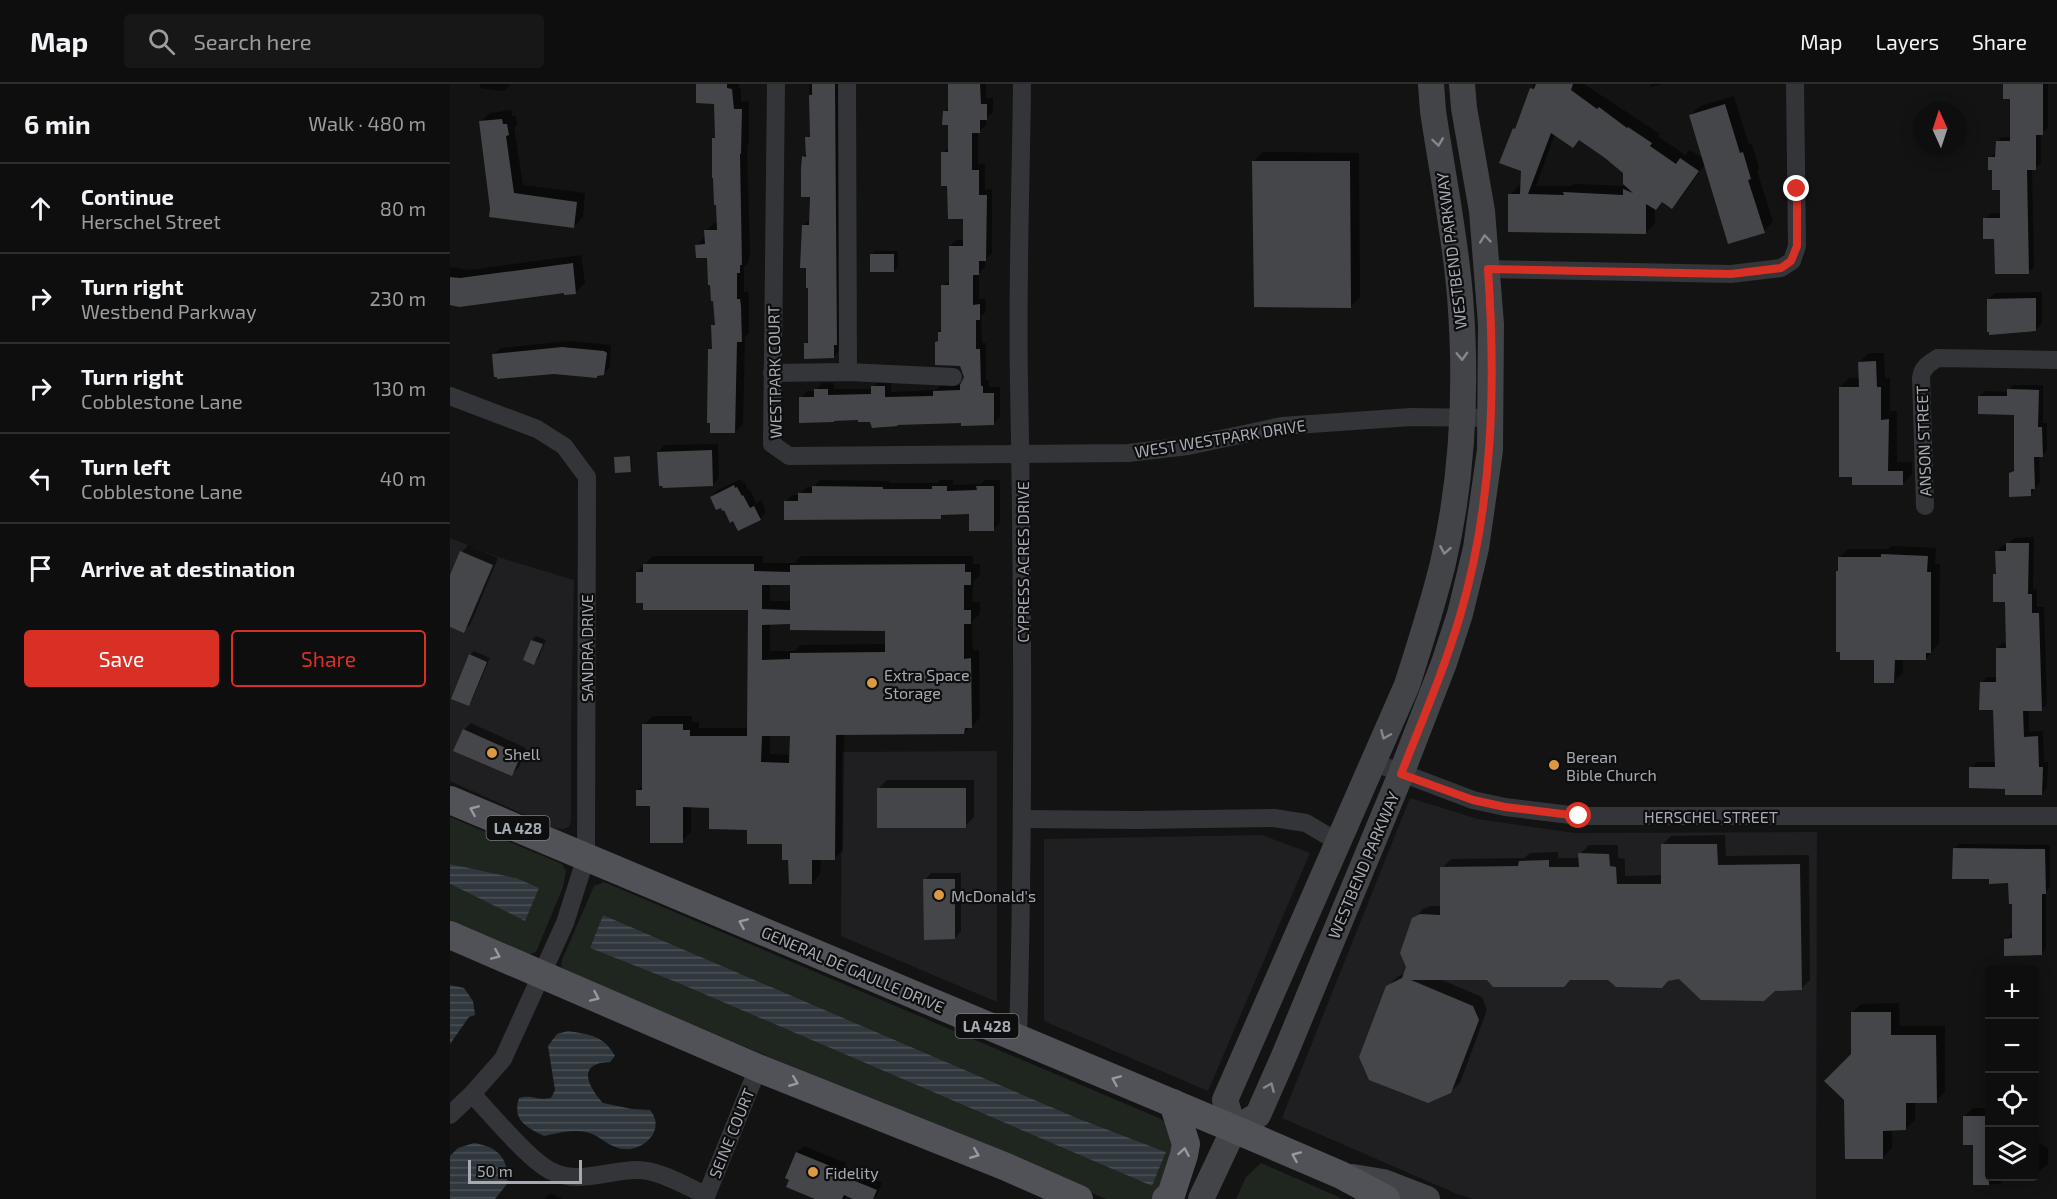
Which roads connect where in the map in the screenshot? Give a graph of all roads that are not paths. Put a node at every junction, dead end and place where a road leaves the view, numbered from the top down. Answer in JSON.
{"nodes":[{"id":1,"x":776,"y":84,"type":"edge"},
{"id":2,"x":847,"y":84,"type":"edge"},
{"id":3,"x":1022,"y":84,"type":"edge"},
{"id":4,"x":1431,"y":84,"type":"edge"},
{"id":5,"x":1796,"y":84,"type":"edge"},
{"id":6,"x":1463,"y":96,"type":"edge"},
{"id":7,"x":1433,"y":111,"type":"junction"},
{"id":8,"x":1488,"y":269,"type":"junction"},
{"id":9,"x":2057,"y":360,"type":"edge"},
{"id":10,"x":849,"y":372,"type":"junction"},
{"id":11,"x":772,"y":373,"type":"junction"},
{"id":12,"x":953,"y":377,"type":"dead end"},
{"id":13,"x":450,"y":396,"type":"edge"},
{"id":14,"x":1462,"y":417,"type":"junction"},
{"id":15,"x":1491,"y":418,"type":"junction"},
{"id":16,"x":1022,"y":455,"type":"junction"},
{"id":17,"x":1925,"y":506,"type":"dead end"},
{"id":18,"x":1373,"y":762,"type":"junction"},
{"id":19,"x":1401,"y":774,"type":"junction"},
{"id":20,"x":450,"y":800,"type":"edge"},
{"id":21,"x":2057,"y":816,"type":"edge"},
{"id":22,"x":1022,"y":819,"type":"junction"},
{"id":23,"x":1338,"y":842,"type":"junction"},
{"id":24,"x":586,"y":857,"type":"junction"},
{"id":25,"x":450,"y":935,"type":"edge"},
{"id":26,"x":542,"y":974,"type":"junction"},
{"id":27,"x":1018,"y":1039,"type":"junction"},
{"id":28,"x":758,"y":1068,"type":"junction"},
{"id":29,"x":472,"y":1094,"type":"junction"},
{"id":30,"x":1173,"y":1103,"type":"junction"},
{"id":31,"x":450,"y":1115,"type":"edge"},
{"id":32,"x":1234,"y":1129,"type":"junction"},
{"id":33,"x":1341,"y":1175,"type":"junction"},
{"id":34,"x":705,"y":1197,"type":"edge"},
{"id":35,"x":1079,"y":1199,"type":"edge"},
{"id":36,"x":1167,"y":1199,"type":"edge"},
{"id":37,"x":1201,"y":1199,"type":"edge"},
{"id":38,"x":1386,"y":1199,"type":"edge"},
{"id":39,"x":1426,"y":1199,"type":"edge"}],
"edges":[{"from":1,"to":11,"type":"street","name":"WESTPARK COURT"},
{"from":2,"to":10,"type":"street"},
{"from":3,"to":16,"type":"street","name":"CYPRESS ACRES DRIVE"},
{"from":4,"to":7,"type":"street","name":"WESTBEND PARKWAY"},
{"from":5,"to":8,"type":"street"},
{"from":6,"to":7,"type":"street"},
{"from":8,"to":6,"type":"street","name":"WESTBEND PARKWAY","one_way":true},
{"from":7,"to":14,"type":"street","name":"WESTBEND PARKWAY","one_way":true},
{"from":8,"to":15,"type":"street","name":"WESTBEND PARKWAY"},
{"from":9,"to":17,"type":"street","name":"ANSON STREET"},
{"from":10,"to":11,"type":"street"},
{"from":10,"to":12,"type":"street"},
{"from":11,"to":16,"type":"street","name":"WESTPARK COURT"},
{"from":13,"to":24,"type":"street","name":"SANDRA DRIVE"},
{"from":14,"to":15,"type":"street","name":"WEST WESTPARK DRIVE"},
{"from":14,"to":16,"type":"street","name":"WEST WESTPARK DRIVE"},
{"from":14,"to":18,"type":"street","name":"WESTBEND PARKWAY","one_way":true},
{"from":15,"to":19,"type":"street","name":"WESTBEND PARKWAY"},
{"from":16,"to":22,"type":"street","name":"CYPRESS ACRES DRIVE"},
{"from":18,"to":19,"type":"street","name":"HERSCHEL STREET"},
{"from":18,"to":23,"type":"street","name":"WESTBEND PARKWAY"},
{"from":19,"to":21,"type":"street","name":"HERSCHEL STREET"},
{"from":32,"to":19,"type":"street","name":"WESTBEND PARKWAY","one_way":true},
{"from":24,"to":20,"type":"main road","name":"GENERAL DE GAULLE DRIVE","number":"LA 428","one_way":true},
{"from":22,"to":23,"type":"street"},
{"from":22,"to":27,"type":"street","name":"CYPRESS ACRES DRIVE"},
{"from":23,"to":32,"type":"street","name":"WESTBEND PARKWAY"},
{"from":24,"to":26,"type":"street","name":"SANDRA DRIVE"},
{"from":27,"to":24,"type":"main road","name":"GENERAL DE GAULLE DRIVE","number":"LA 428","one_way":true},
{"from":25,"to":26,"type":"main road","one_way":true},
{"from":26,"to":28,"type":"main road","one_way":true},
{"from":26,"to":29,"type":"street","name":"SANDRA DRIVE"},
{"from":30,"to":27,"type":"main road","name":"GENERAL DE GAULLE DRIVE","number":"LA 428","one_way":true},
{"from":28,"to":34,"type":"street","name":"SEINE COURT"},
{"from":28,"to":35,"type":"main road","one_way":true},
{"from":29,"to":31,"type":"street","name":"SANDRA DRIVE"},
{"from":29,"to":34,"type":"street"},
{"from":30,"to":32,"type":"main road","name":"GENERAL DE GAULLE DRIVE","number":"LA 428"},
{"from":36,"to":30,"type":"main road","one_way":true},
{"from":33,"to":32,"type":"main road","name":"GENERAL DE GAULLE DRIVE","number":"LA 428","one_way":true},
{"from":32,"to":37,"type":"street"},
{"from":33,"to":38,"type":"main road","name":"GENERAL DE GAULLE DRIVE","number":"LA 428"},
{"from":33,"to":39,"type":"street"}]}
